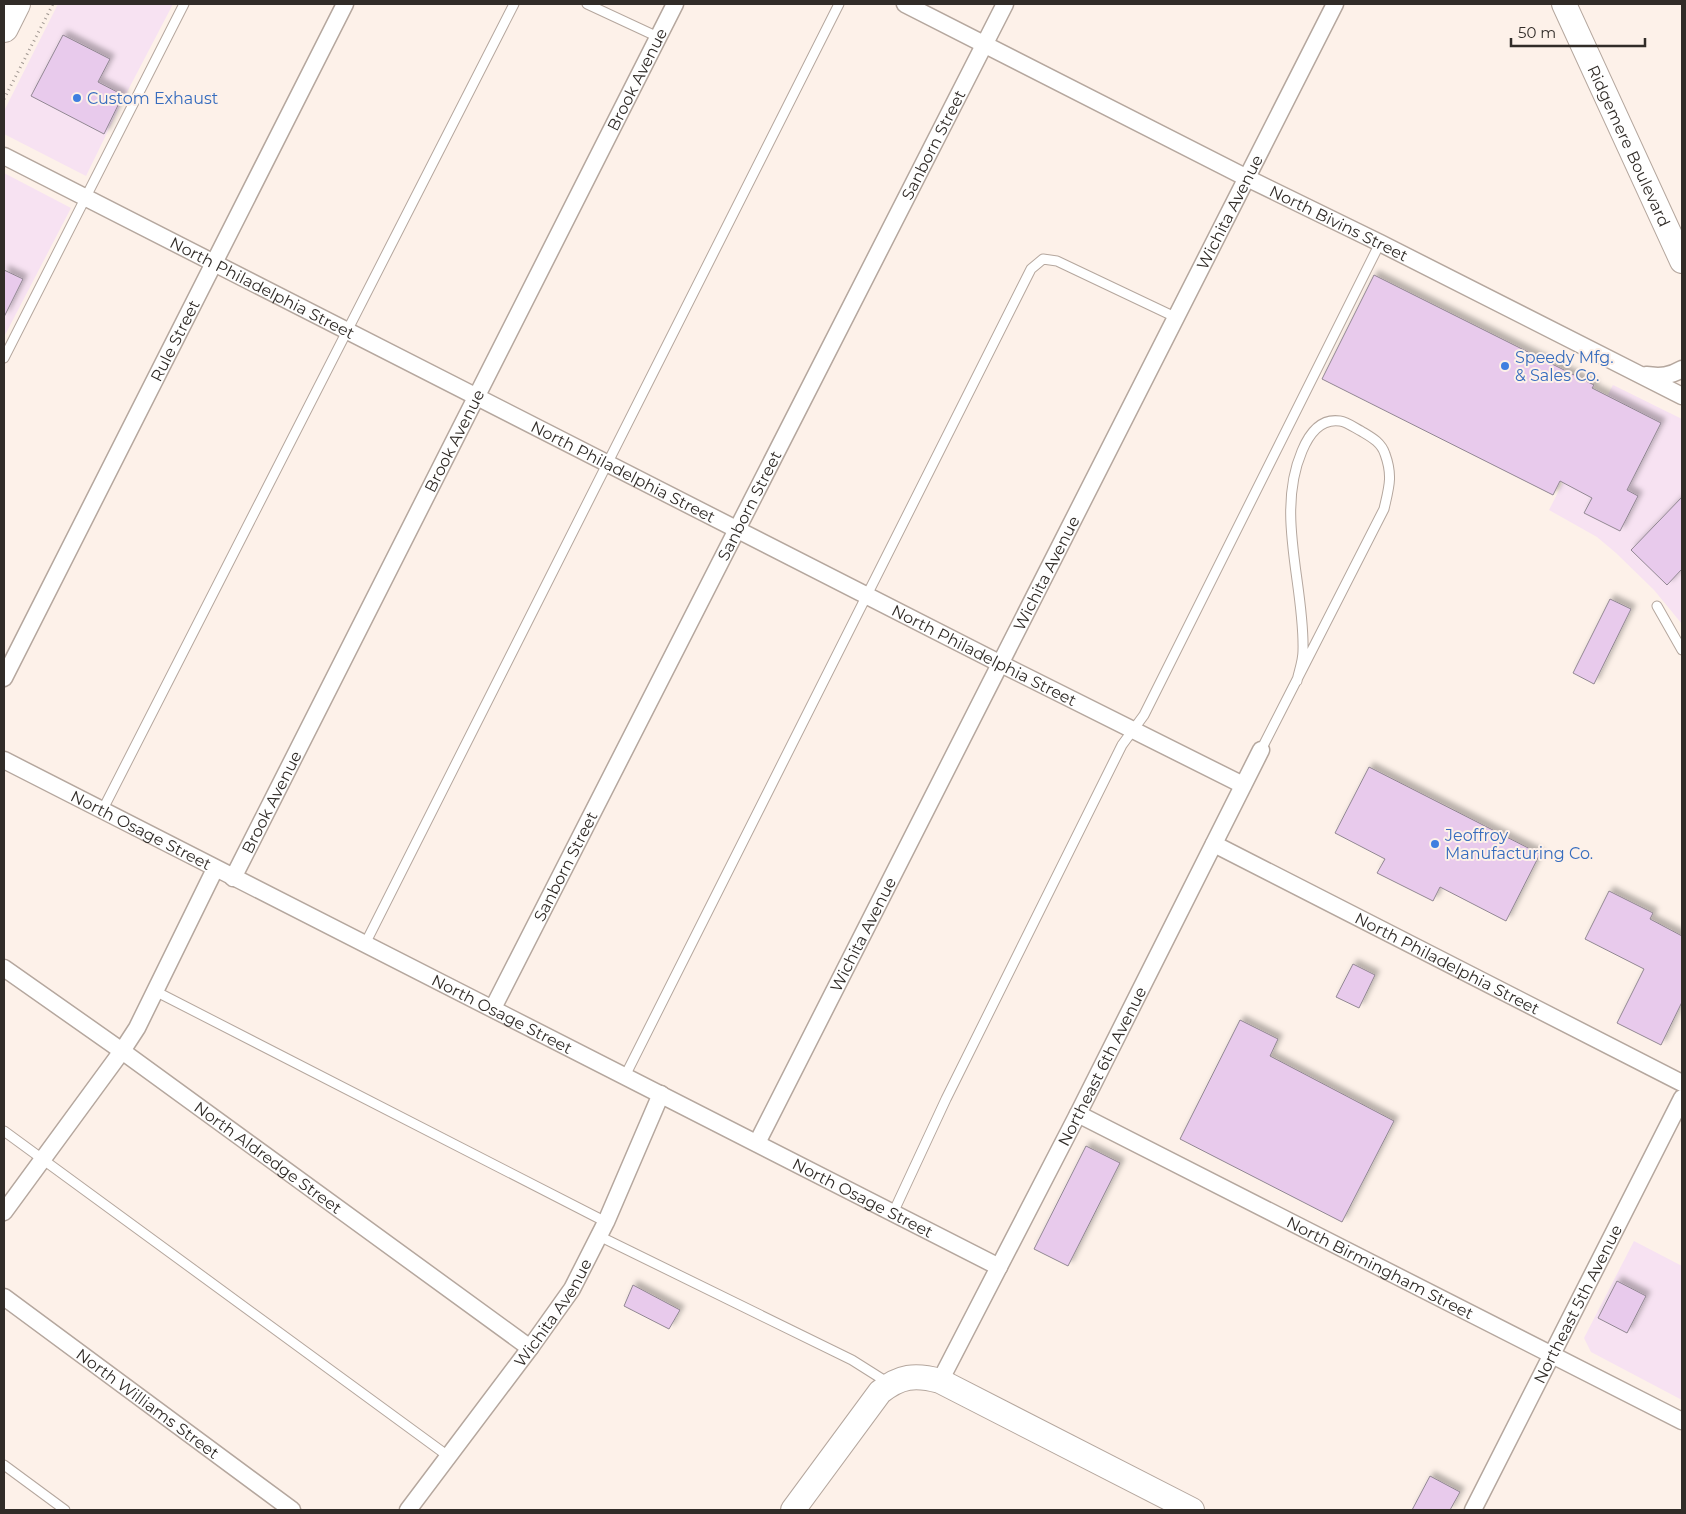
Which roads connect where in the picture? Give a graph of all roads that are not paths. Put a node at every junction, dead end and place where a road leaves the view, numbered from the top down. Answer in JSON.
{"nodes":[{"id":1,"x":16,"y":4,"type":"edge"},
{"id":2,"x":184,"y":4,"type":"edge"},
{"id":3,"x":345,"y":4,"type":"edge"},
{"id":4,"x":514,"y":4,"type":"edge"},
{"id":5,"x":587,"y":4,"type":"edge"},
{"id":6,"x":675,"y":4,"type":"edge"},
{"id":7,"x":839,"y":4,"type":"edge"},
{"id":8,"x":905,"y":4,"type":"edge"},
{"id":9,"x":1005,"y":4,"type":"edge"},
{"id":10,"x":1334,"y":4,"type":"edge"},
{"id":11,"x":1564,"y":4,"type":"edge"},
{"id":12,"x":4,"y":28,"type":"edge"},
{"id":13,"x":658,"y":37,"type":"junction"},
{"id":14,"x":984,"y":44,"type":"junction"},
{"id":15,"x":4,"y":156,"type":"edge"},
{"id":16,"x":1247,"y":178,"type":"junction"},
{"id":17,"x":84,"y":198,"type":"junction"},
{"id":18,"x":1380,"y":243,"type":"junction"},
{"id":19,"x":1682,"y":261,"type":"edge"},
{"id":20,"x":214,"y":263,"type":"junction"},
{"id":21,"x":1175,"y":317,"type":"junction"},
{"id":22,"x":346,"y":330,"type":"junction"},
{"id":23,"x":4,"y":358,"type":"edge"},
{"id":24,"x":1682,"y":369,"type":"edge"},
{"id":25,"x":1640,"y":374,"type":"junction"},
{"id":26,"x":476,"y":396,"type":"junction"},
{"id":27,"x":1682,"y":396,"type":"edge"},
{"id":28,"x":607,"y":463,"type":"junction"},
{"id":29,"x":738,"y":529,"type":"junction"},
{"id":30,"x":867,"y":594,"type":"junction"},
{"id":31,"x":1657,"y":606,"type":"dead end"},
{"id":32,"x":1682,"y":650,"type":"edge"},
{"id":33,"x":999,"y":663,"type":"junction"},
{"id":34,"x":4,"y":678,"type":"edge"},
{"id":35,"x":1296,"y":681,"type":"junction"},
{"id":36,"x":1133,"y":730,"type":"junction"},
{"id":37,"x":1261,"y":750,"type":"joint"},
{"id":38,"x":4,"y":760,"type":"edge"},
{"id":39,"x":1244,"y":785,"type":"junction"},
{"id":40,"x":102,"y":811,"type":"junction"},
{"id":41,"x":1214,"y":844,"type":"junction"},
{"id":42,"x":215,"y":869,"type":"junction"},
{"id":43,"x":232,"y":878,"type":"junction"},
{"id":44,"x":365,"y":944,"type":"junction"},
{"id":45,"x":4,"y":968,"type":"edge"},
{"id":46,"x":155,"y":991,"type":"junction"},
{"id":47,"x":493,"y":1008,"type":"junction"},
{"id":48,"x":122,"y":1051,"type":"junction"},
{"id":49,"x":625,"y":1076,"type":"junction"},
{"id":50,"x":1682,"y":1084,"type":"edge"},
{"id":51,"x":661,"y":1094,"type":"junction"},
{"id":52,"x":1682,"y":1098,"type":"edge"},
{"id":53,"x":1078,"y":1114,"type":"junction"},
{"id":54,"x":4,"y":1131,"type":"edge"},
{"id":55,"x":757,"y":1143,"type":"junction"},
{"id":56,"x":43,"y":1160,"type":"junction"},
{"id":57,"x":4,"y":1212,"type":"edge"},
{"id":58,"x":893,"y":1212,"type":"junction"},
{"id":59,"x":603,"y":1229,"type":"junction"},
{"id":60,"x":999,"y":1267,"type":"junction"},
{"id":61,"x":4,"y":1297,"type":"edge"},
{"id":62,"x":530,"y":1348,"type":"junction"},
{"id":63,"x":1553,"y":1355,"type":"junction"},
{"id":64,"x":940,"y":1381,"type":"junction"},
{"id":65,"x":890,"y":1384,"type":"junction"},
{"id":66,"x":1682,"y":1421,"type":"edge"},
{"id":67,"x":448,"y":1456,"type":"junction"},
{"id":68,"x":4,"y":1465,"type":"edge"},
{"id":69,"x":65,"y":1510,"type":"edge"},
{"id":70,"x":292,"y":1510,"type":"edge"},
{"id":71,"x":408,"y":1510,"type":"edge"},
{"id":72,"x":793,"y":1510,"type":"edge"},
{"id":73,"x":1192,"y":1510,"type":"edge"},
{"id":74,"x":1473,"y":1510,"type":"edge"}],
"edges":[{"from":1,"to":12,"type":"highway"},
{"from":2,"to":17,"type":"lane"},
{"from":3,"to":20,"type":"street","name":"Rule Street"},
{"from":4,"to":22,"type":"lane"},
{"from":5,"to":13,"type":"lane"},
{"from":6,"to":13,"type":"street","name":"Brook Avenue"},
{"from":7,"to":28,"type":"lane"},
{"from":8,"to":14,"type":"street","name":"North Bivins Street"},
{"from":9,"to":14,"type":"street","name":"Sanborn Street"},
{"from":10,"to":16,"type":"street","name":"Wichita Avenue"},
{"from":11,"to":19,"type":"street","name":"Ridgemere Boulevard"},
{"from":13,"to":26,"type":"street","name":"Brook Avenue"},
{"from":14,"to":16,"type":"street","name":"North Bivins Street"},
{"from":14,"to":29,"type":"street","name":"Sanborn Street"},
{"from":15,"to":17,"type":"street","name":"North Philadelphia Street"},
{"from":16,"to":18,"type":"street","name":"North Bivins Street"},
{"from":16,"to":21,"type":"street","name":"Wichita Avenue"},
{"from":17,"to":20,"type":"street","name":"North Philadelphia Street"},
{"from":17,"to":23,"type":"lane"},
{"from":18,"to":25,"type":"street","name":"North Bivins Street"},
{"from":18,"to":36,"type":"lane"},
{"from":20,"to":22,"type":"street","name":"North Philadelphia Street"},
{"from":20,"to":34,"type":"street","name":"Rule Street"},
{"from":21,"to":30,"type":"lane"},
{"from":21,"to":33,"type":"street","name":"Wichita Avenue"},
{"from":22,"to":26,"type":"street","name":"North Philadelphia Street"},
{"from":22,"to":40,"type":"lane"},
{"from":24,"to":25,"type":"street","name":"North Bivins Street"},
{"from":25,"to":27,"type":"street","name":"North Bivins Street"},
{"from":26,"to":28,"type":"street","name":"North Philadelphia Street"},
{"from":26,"to":43,"type":"street","name":"Brook Avenue"},
{"from":28,"to":29,"type":"street","name":"North Philadelphia Street"},
{"from":28,"to":44,"type":"lane"},
{"from":29,"to":30,"type":"street","name":"North Philadelphia Street"},
{"from":29,"to":47,"type":"street","name":"Sanborn Street"},
{"from":30,"to":33,"type":"street","name":"North Philadelphia Street"},
{"from":30,"to":49,"type":"lane"},
{"from":31,"to":32,"type":"lane"},
{"from":33,"to":36,"type":"street","name":"North Philadelphia Street"},
{"from":33,"to":55,"type":"street","name":"Wichita Avenue"},
{"from":35,"to":35,"type":"lane"},
{"from":35,"to":37,"type":"lane"},
{"from":36,"to":39,"type":"street","name":"North Philadelphia Street"},
{"from":36,"to":58,"type":"lane"},
{"from":37,"to":39,"type":"street","name":"Northeast 6th Avenue"},
{"from":38,"to":40,"type":"street","name":"North Osage Street"},
{"from":39,"to":41,"type":"street","name":"Northeast 6th Avenue"},
{"from":40,"to":42,"type":"street","name":"North Osage Street"},
{"from":41,"to":50,"type":"street","name":"North Philadelphia Street"},
{"from":41,"to":53,"type":"street","name":"Northeast 6th Avenue"},
{"from":42,"to":43,"type":"street","name":"North Osage Street"},
{"from":42,"to":46,"type":"street"},
{"from":43,"to":44,"type":"street","name":"North Osage Street"},
{"from":44,"to":47,"type":"street","name":"North Osage Street"},
{"from":45,"to":48,"type":"street","name":"North Aldredge Street"},
{"from":46,"to":48,"type":"street"},
{"from":46,"to":59,"type":"lane"},
{"from":47,"to":49,"type":"street","name":"North Osage Street"},
{"from":48,"to":56,"type":"street"},
{"from":48,"to":62,"type":"street","name":"North Aldredge Street"},
{"from":49,"to":51,"type":"street","name":"North Osage Street"},
{"from":51,"to":55,"type":"street","name":"North Osage Street"},
{"from":51,"to":59,"type":"street","name":"Wichita Avenue"},
{"from":52,"to":63,"type":"street","name":"Northeast 5th Avenue"},
{"from":53,"to":60,"type":"street","name":"Northeast 6th Avenue"},
{"from":53,"to":63,"type":"street","name":"North Birmingham Street"},
{"from":54,"to":56,"type":"lane"},
{"from":55,"to":58,"type":"street","name":"North Osage Street"},
{"from":56,"to":57,"type":"street"},
{"from":56,"to":67,"type":"lane"},
{"from":58,"to":60,"type":"street","name":"North Osage Street"},
{"from":59,"to":62,"type":"street","name":"Wichita Avenue"},
{"from":59,"to":65,"type":"lane"},
{"from":60,"to":64,"type":"street","name":"Northeast 6th Avenue"},
{"from":61,"to":70,"type":"street","name":"North Williams Street"},
{"from":62,"to":67,"type":"street","name":"Wichita Avenue"},
{"from":63,"to":66,"type":"street","name":"North Birmingham Street"},
{"from":63,"to":74,"type":"street","name":"Northeast 5th Avenue"},
{"from":64,"to":65,"type":"street"},
{"from":64,"to":73,"type":"street"},
{"from":65,"to":72,"type":"street"},
{"from":67,"to":71,"type":"street","name":"Wichita Avenue"},
{"from":68,"to":69,"type":"lane"}]}
